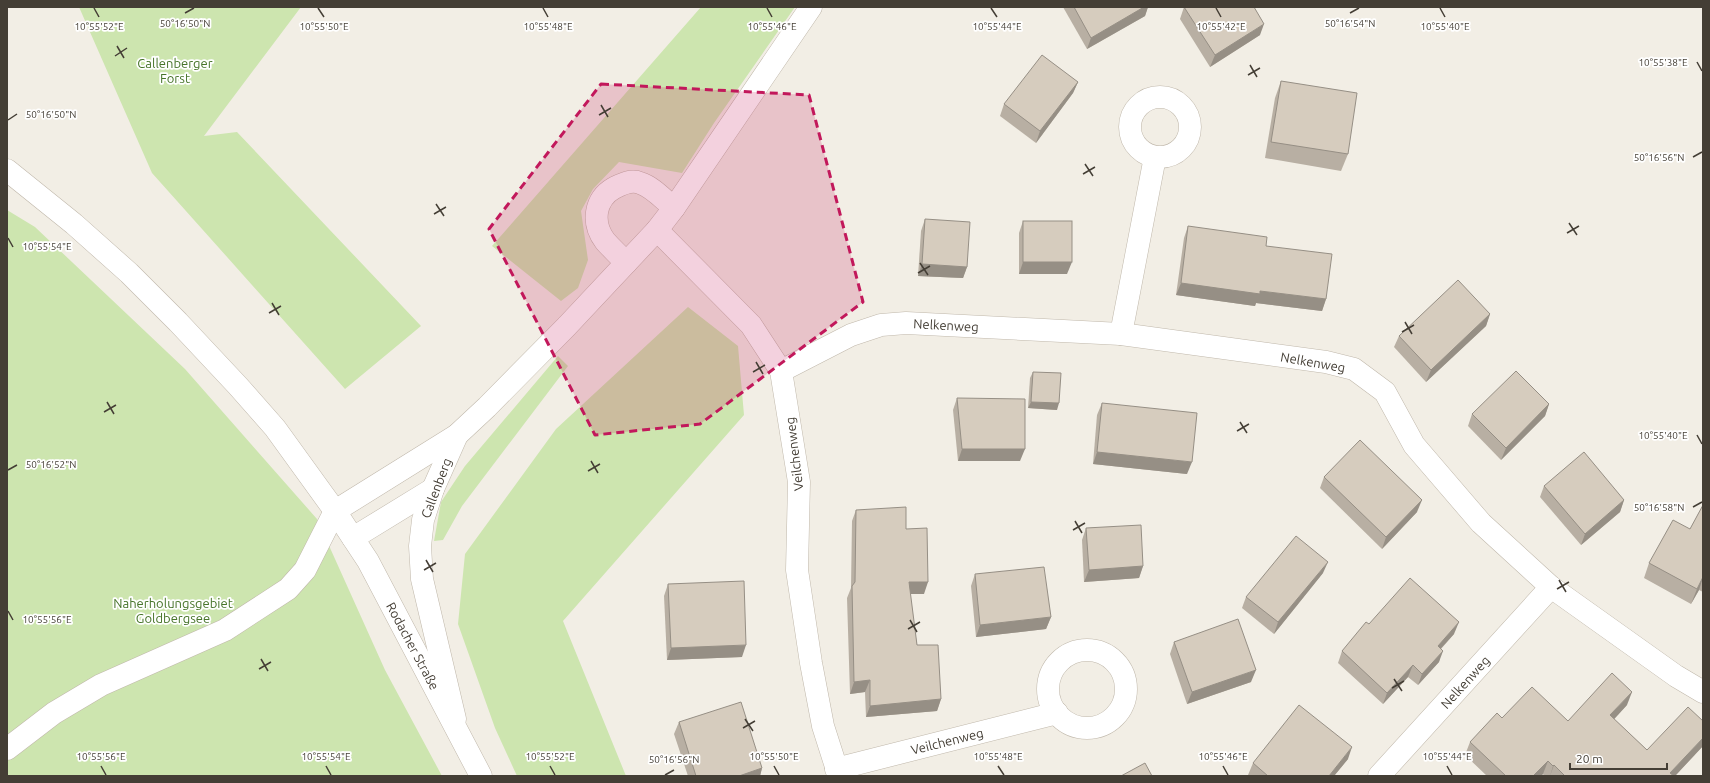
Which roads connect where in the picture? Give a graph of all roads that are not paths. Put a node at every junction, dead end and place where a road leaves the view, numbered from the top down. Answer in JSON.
{"nodes":[{"id":1,"x":811,"y":7,"type":"edge"},
{"id":2,"x":1155,"y":157,"type":"dead end"},
{"id":3,"x":7,"y":170,"type":"edge"},
{"id":4,"x":674,"y":208,"type":"junction"},
{"id":5,"x":657,"y":230,"type":"junction"},
{"id":6,"x":626,"y":263,"type":"junction"},
{"id":7,"x":1121,"y":334,"type":"junction"},
{"id":8,"x":781,"y":371,"type":"junction"},
{"id":9,"x":457,"y":435,"type":"junction"},
{"id":10,"x":434,"y":489,"type":"junction"},
{"id":11,"x":335,"y":511,"type":"junction"},
{"id":12,"x":353,"y":538,"type":"junction"},
{"id":13,"x":1551,"y":587,"type":"junction"},
{"id":14,"x":1703,"y":692,"type":"edge"},
{"id":15,"x":1057,"y":714,"type":"dead end"},
{"id":16,"x":458,"y":730,"type":"junction"},
{"id":17,"x":7,"y":749,"type":"edge"},
{"id":18,"x":838,"y":772,"type":"edge"},
{"id":19,"x":481,"y":776,"type":"edge"},
{"id":20,"x":1378,"y":776,"type":"edge"}],
"edges":[{"from":1,"to":4,"type":"street"},
{"from":2,"to":7,"type":"street"},
{"from":3,"to":11,"type":"street","name":"Rodacher Straße"},
{"from":4,"to":5,"type":"street"},
{"from":4,"to":6,"type":"street"},
{"from":5,"to":6,"type":"street"},
{"from":5,"to":8,"type":"street","name":"Veilchenweg"},
{"from":6,"to":9,"type":"street"},
{"from":7,"to":8,"type":"street","name":"Nelkenweg"},
{"from":7,"to":13,"type":"street","name":"Nelkenweg"},
{"from":8,"to":18,"type":"street","name":"Veilchenweg"},
{"from":9,"to":10,"type":"street","name":"Callenberg"},
{"from":9,"to":11,"type":"street","name":"Callenberg"},
{"from":10,"to":12,"type":"street"},
{"from":10,"to":16,"type":"street","name":"Callenberg"},
{"from":11,"to":12,"type":"street","name":"Rodacher Straße"},
{"from":11,"to":17,"type":"street"},
{"from":12,"to":16,"type":"street","name":"Rodacher Straße"},
{"from":13,"to":14,"type":"street","name":"Nelkenweg"},
{"from":13,"to":20,"type":"street","name":"Nelkenweg"},
{"from":15,"to":18,"type":"street","name":"Veilchenweg"},
{"from":16,"to":19,"type":"street"}]}
